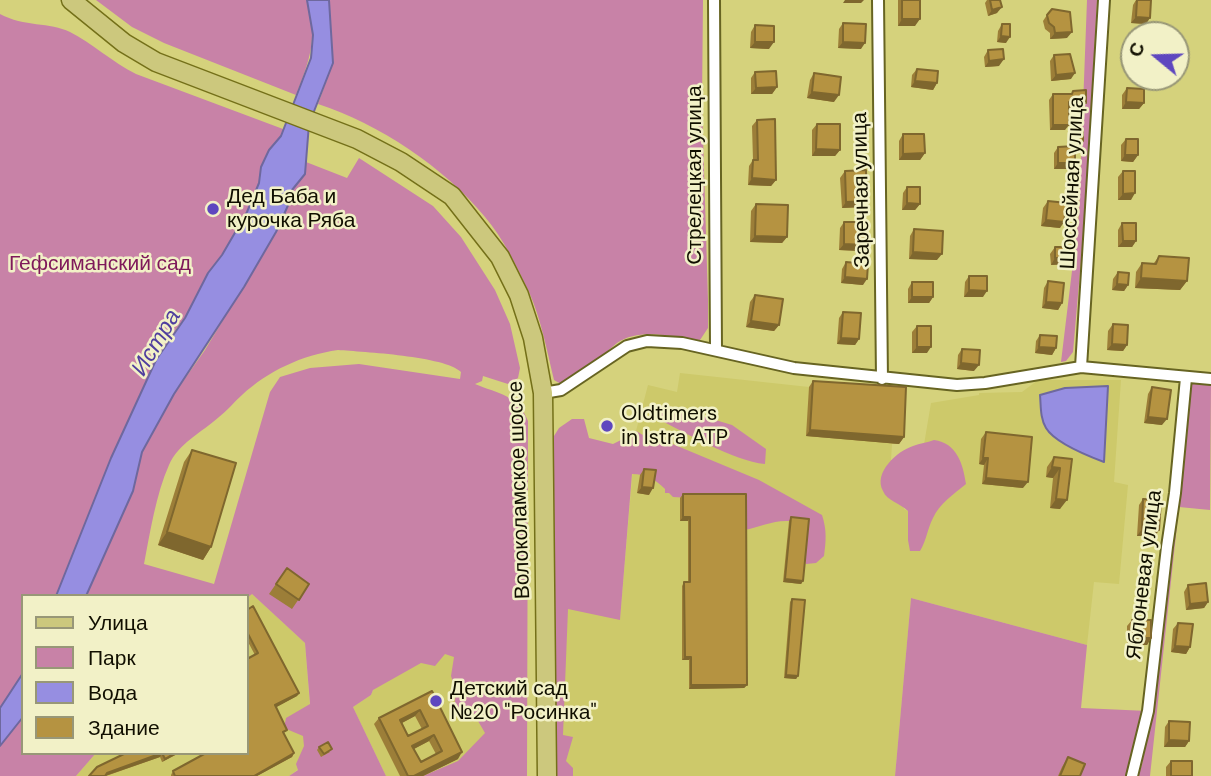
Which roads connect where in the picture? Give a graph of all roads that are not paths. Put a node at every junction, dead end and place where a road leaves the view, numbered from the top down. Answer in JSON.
{"nodes":[{"id":1,"x":71,"y":0,"type":"edge"},
{"id":2,"x":714,"y":0,"type":"edge"},
{"id":3,"x":878,"y":0,"type":"edge"},
{"id":4,"x":1104,"y":0,"type":"edge"},
{"id":5,"x":716,"y":349,"type":"junction"},
{"id":6,"x":1081,"y":367,"type":"junction"},
{"id":7,"x":1186,"y":377,"type":"junction"},
{"id":8,"x":882,"y":379,"type":"junction"},
{"id":9,"x":1211,"y":379,"type":"edge"},
{"id":10,"x":543,"y":393,"type":"junction"},
{"id":11,"x":547,"y":776,"type":"edge"},
{"id":12,"x":1132,"y":776,"type":"edge"}],
"edges":[{"from":1,"to":10,"type":"main road","name":"Волоколамское шоссе"},
{"from":2,"to":5,"type":"street","name":"Стрелецкая улица"},
{"from":3,"to":8,"type":"street","name":"Заречная улица"},
{"from":4,"to":6,"type":"street","name":"Шоссейная улица"},
{"from":5,"to":8,"type":"street"},
{"from":5,"to":10,"type":"street"},
{"from":6,"to":7,"type":"street"},
{"from":6,"to":8,"type":"street"},
{"from":7,"to":9,"type":"street"},
{"from":7,"to":12,"type":"street","name":"Яблоневая улица"},
{"from":10,"to":11,"type":"main road","name":"Волоколамское шоссе"}]}
